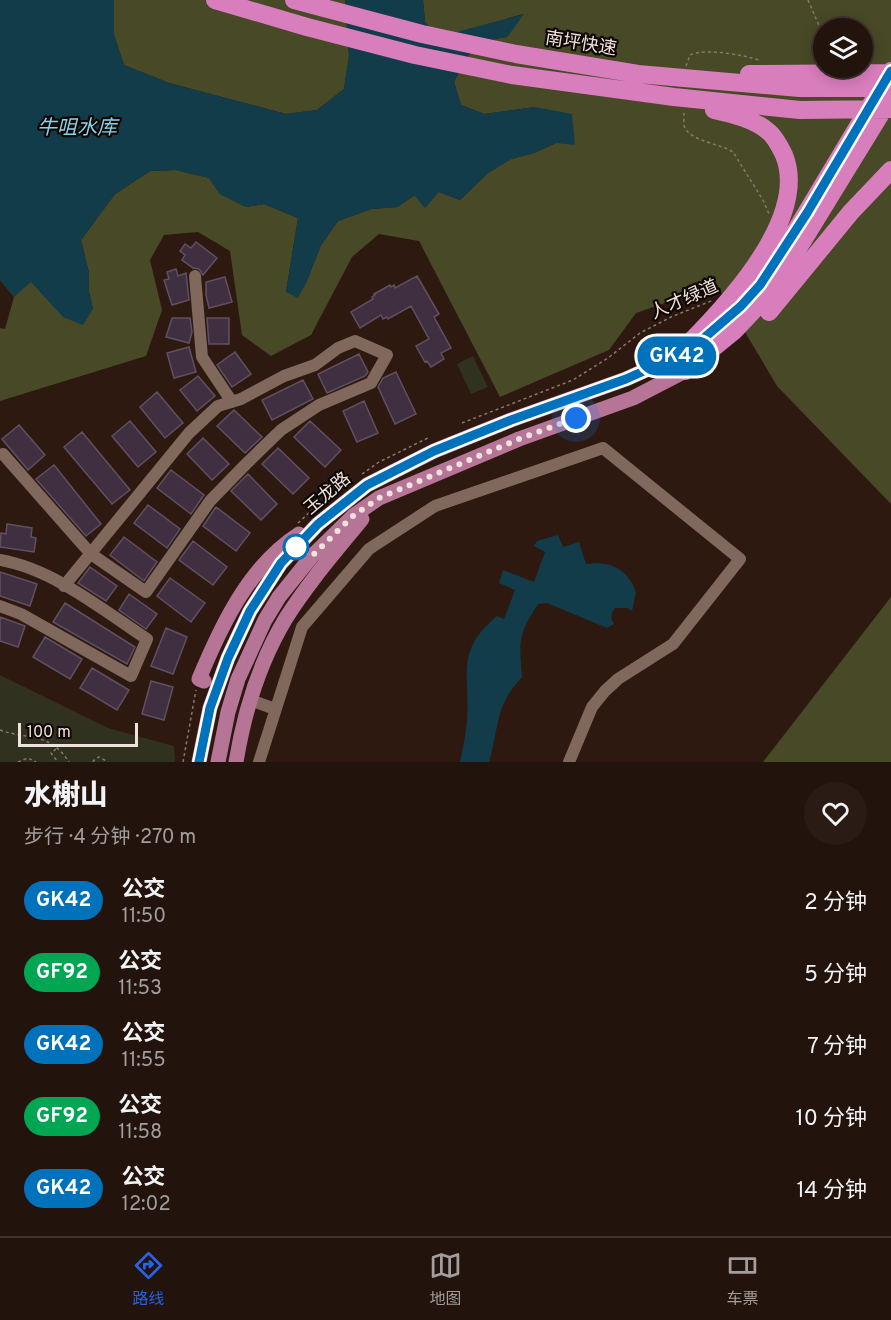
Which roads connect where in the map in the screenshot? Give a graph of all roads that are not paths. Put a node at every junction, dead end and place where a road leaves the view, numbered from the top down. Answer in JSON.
{"nodes":[{"id":1,"x":215,"y":0,"type":"edge"},
{"id":2,"x":294,"y":0,"type":"edge"},
{"id":3,"x":891,"y":72,"type":"edge"},
{"id":4,"x":638,"y":74,"type":"junction"},
{"id":5,"x":891,"y":88,"type":"edge"},
{"id":6,"x":633,"y":92,"type":"junction"},
{"id":7,"x":891,"y":97,"type":"edge"},
{"id":8,"x":891,"y":109,"type":"edge"},
{"id":9,"x":891,"y":170,"type":"edge"},
{"id":10,"x":822,"y":200,"type":"junction"},
{"id":11,"x":195,"y":276,"type":"dead end"},
{"id":12,"x":680,"y":364,"type":"junction"},
{"id":13,"x":232,"y":402,"type":"junction"},
{"id":14,"x":3,"y":454,"type":"dead end"},
{"id":15,"x":379,"y":498,"type":"junction"},
{"id":16,"x":318,"y":524,"type":"junction"},
{"id":17,"x":91,"y":554,"type":"junction"},
{"id":18,"x":0,"y":560,"type":"edge"},
{"id":19,"x":64,"y":586,"type":"junction"},
{"id":20,"x":0,"y":606,"type":"edge"},
{"id":21,"x":204,"y":681,"type":"dead end"},
{"id":22,"x":245,"y":698,"type":"junction"},
{"id":23,"x":275,"y":709,"type":"junction"},
{"id":24,"x":199,"y":762,"type":"edge"},
{"id":25,"x":218,"y":762,"type":"edge"},
{"id":26,"x":236,"y":762,"type":"edge"},
{"id":27,"x":259,"y":762,"type":"edge"},
{"id":28,"x":569,"y":762,"type":"edge"}],
"edges":[{"from":1,"to":6,"type":"highway"},
{"from":2,"to":4,"type":"highway","name":"南坪快速"},
{"from":3,"to":4,"type":"highway"},
{"from":3,"to":10,"type":"highway"},
{"from":4,"to":5,"type":"highway"},
{"from":6,"to":8,"type":"highway"},
{"from":6,"to":12,"type":"highway"},
{"from":7,"to":10,"type":"highway"},
{"from":9,"to":12,"type":"highway"},
{"from":10,"to":12,"type":"highway"},
{"from":11,"to":13,"type":"street"},
{"from":12,"to":15,"type":"main road","name":"玉龙路"},
{"from":12,"to":16,"type":"main road","name":"玉龙路"},
{"from":13,"to":17,"type":"street"},
{"from":13,"to":17,"type":"street"},
{"from":14,"to":17,"type":"street"},
{"from":15,"to":22,"type":"main road"},
{"from":15,"to":25,"type":"main road","name":"玉龙路"},
{"from":16,"to":21,"type":"main road"},
{"from":16,"to":24,"type":"main road","name":"玉龙路"},
{"from":17,"to":19,"type":"street"},
{"from":18,"to":19,"type":"street"},
{"from":19,"to":20,"type":"street"},
{"from":22,"to":23,"type":"street"},
{"from":22,"to":26,"type":"main road"},
{"from":23,"to":27,"type":"street"},
{"from":23,"to":28,"type":"street"}]}
